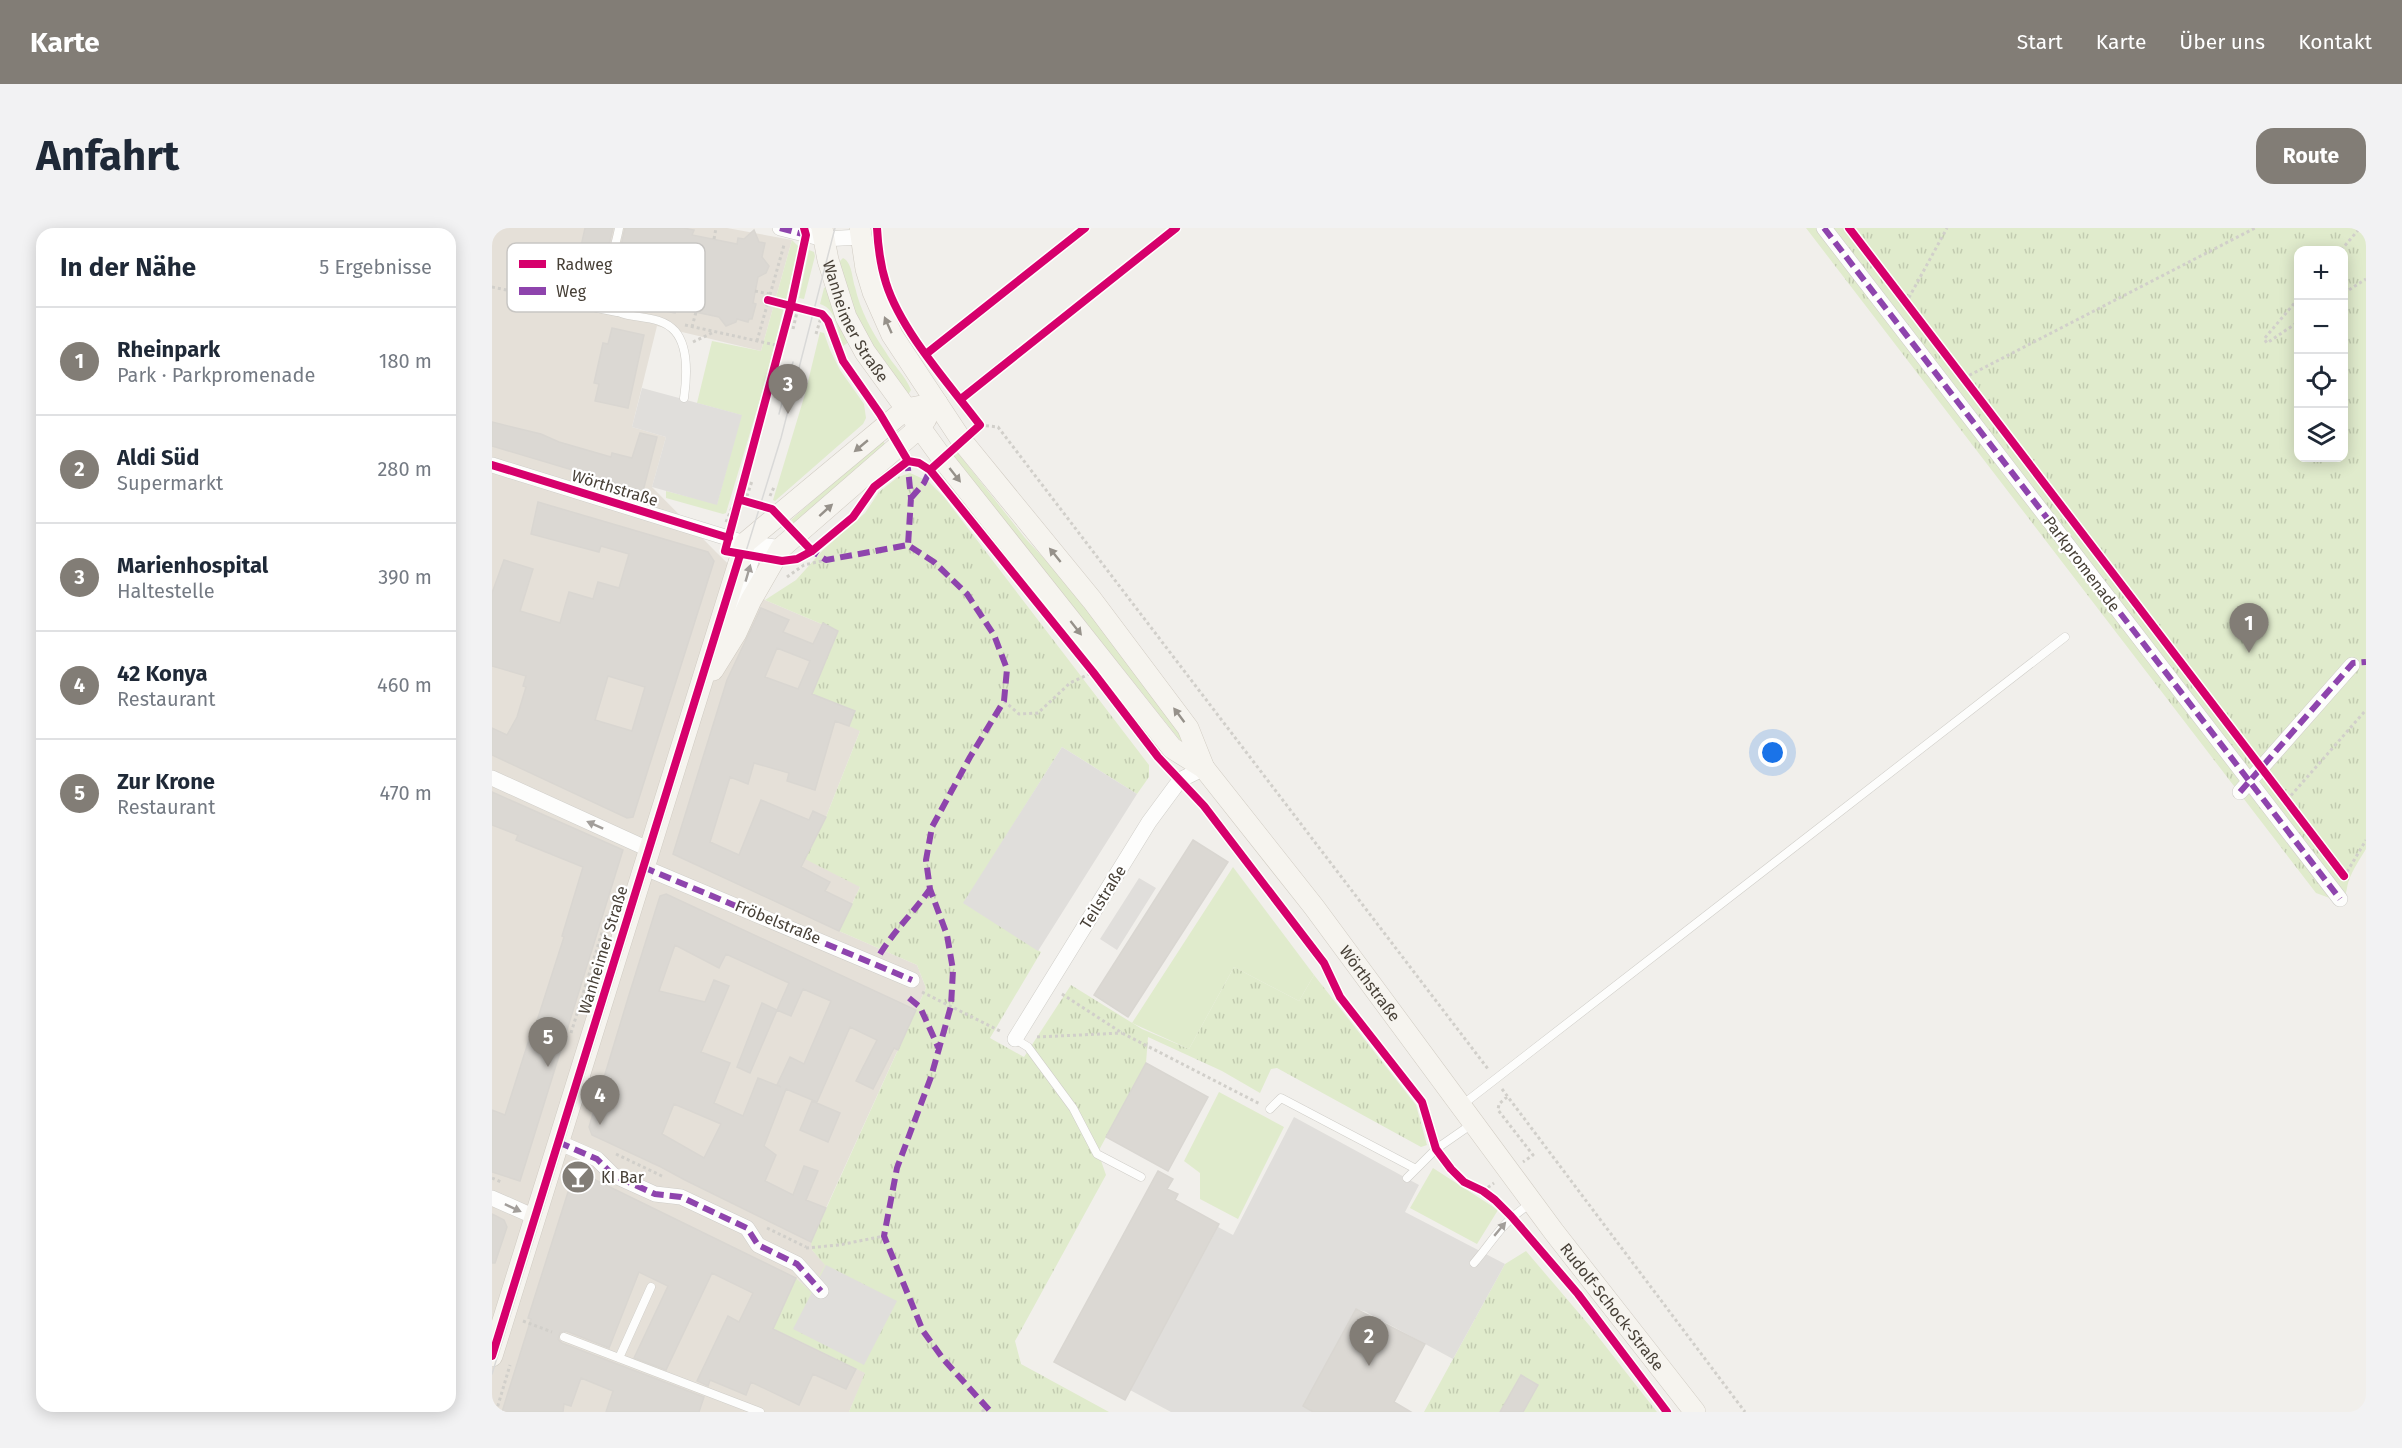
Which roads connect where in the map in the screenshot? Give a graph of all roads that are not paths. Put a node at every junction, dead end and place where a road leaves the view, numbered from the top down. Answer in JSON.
{"nodes":[{"id":1,"x":619,"y":228,"type":"edge"},
{"id":2,"x":1824,"y":228,"type":"edge"},
{"id":3,"x":784,"y":229,"type":"edge"},
{"id":4,"x":823,"y":233,"type":"edge"},
{"id":5,"x":860,"y":233,"type":"edge"},
{"id":6,"x":616,"y":243,"type":"edge"},
{"id":7,"x":613,"y":312,"type":"edge"},
{"id":8,"x":618,"y":313,"type":"joint"},
{"id":9,"x":684,"y":398,"type":"dead end"},
{"id":10,"x":937,"y":403,"type":"junction"},
{"id":11,"x":906,"y":409,"type":"junction"},
{"id":12,"x":919,"y":428,"type":"junction"},
{"id":13,"x":492,"y":465,"type":"edge"},
{"id":14,"x":732,"y":539,"type":"junction"},
{"id":15,"x":778,"y":554,"type":"junction"},
{"id":16,"x":2065,"y":637,"type":"dead end"},
{"id":17,"x":727,"y":648,"type":"junction"},
{"id":18,"x":2352,"y":665,"type":"dead end"},
{"id":19,"x":700,"y":689,"type":"junction"},
{"id":20,"x":1204,"y":768,"type":"junction"},
{"id":21,"x":492,"y":778,"type":"edge"},
{"id":22,"x":2244,"y":787,"type":"junction"},
{"id":23,"x":646,"y":858,"type":"junction"},
{"id":24,"x":2337,"y":896,"type":"road end"},
{"id":25,"x":912,"y":980,"type":"road end"},
{"id":26,"x":1015,"y":1039,"type":"joint"},
{"id":27,"x":1270,"y":1109,"type":"road end"},
{"id":28,"x":1467,"y":1115,"type":"junction"},
{"id":29,"x":558,"y":1142,"type":"junction"},
{"id":30,"x":1416,"y":1169,"type":"junction"},
{"id":31,"x":1141,"y":1178,"type":"dead end"},
{"id":32,"x":1407,"y":1178,"type":"dead end"},
{"id":33,"x":492,"y":1198,"type":"edge"},
{"id":34,"x":1533,"y":1202,"type":"junction"},
{"id":35,"x":535,"y":1217,"type":"junction"},
{"id":36,"x":1474,"y":1263,"type":"dead end"},
{"id":37,"x":651,"y":1287,"type":"dead end"},
{"id":38,"x":821,"y":1291,"type":"dead end"},
{"id":39,"x":564,"y":1337,"type":"road end"},
{"id":40,"x":492,"y":1356,"type":"edge"},
{"id":41,"x":619,"y":1358,"type":"junction"},
{"id":42,"x":760,"y":1412,"type":"edge"},
{"id":43,"x":1695,"y":1412,"type":"edge"}],
"edges":[{"from":1,"to":6,"type":"lane"},
{"from":2,"to":22,"type":"street","name":"Parkpromenade"},
{"from":3,"to":4,"type":"street"},
{"from":4,"to":5,"type":"street"},
{"from":4,"to":11,"type":"street","name":"Wanheimer Straße"},
{"from":10,"to":5,"type":"street","name":"Wanheimer Straße","one_way":true},
{"from":7,"to":8,"type":"lane"},
{"from":8,"to":9,"type":"lane"},
{"from":10,"to":11,"type":"street"},
{"from":10,"to":12,"type":"street","name":"Wanheimer Straße"},
{"from":20,"to":10,"type":"street","name":"Wörthstraße","one_way":true},
{"from":11,"to":12,"type":"street","name":"Wanheimer Straße"},
{"from":11,"to":14,"type":"street","one_way":true},
{"from":15,"to":12,"type":"street","name":"Wanheimer Straße","one_way":true},
{"from":12,"to":20,"type":"street","name":"Wörthstraße","one_way":true},
{"from":13,"to":14,"type":"street","name":"Wörthstraße"},
{"from":14,"to":15,"type":"street","name":"Wörthstraße"},
{"from":17,"to":14,"type":"street","one_way":true},
{"from":14,"to":19,"type":"street","name":"Wanheimer Straße"},
{"from":15,"to":17,"type":"street","name":"Wanheimer Straße"},
{"from":16,"to":28,"type":"lane"},
{"from":17,"to":19,"type":"street","name":"Wanheimer Straße"},
{"from":18,"to":22,"type":"street"},
{"from":19,"to":23,"type":"street","name":"Wanheimer Straße"},
{"from":20,"to":26,"type":"street","name":"Teilstraße"},
{"from":20,"to":28,"type":"street","name":"Wörthstraße"},
{"from":23,"to":21,"type":"street","name":"Fröbelstraße","one_way":true},
{"from":22,"to":24,"type":"street","name":"Parkpromenade"},
{"from":23,"to":25,"type":"street","name":"Fröbelstraße"},
{"from":23,"to":29,"type":"street","name":"Wanheimer Straße"},
{"from":26,"to":31,"type":"lane"},
{"from":27,"to":30,"type":"lane"},
{"from":28,"to":30,"type":"lane"},
{"from":28,"to":34,"type":"street","name":"Wörthstraße"},
{"from":29,"to":35,"type":"street","name":"Wanheimer Straße"},
{"from":29,"to":38,"type":"street"},
{"from":30,"to":32,"type":"lane"},
{"from":33,"to":35,"type":"street","one_way":true},
{"from":36,"to":34,"type":"lane","one_way":true},
{"from":34,"to":43,"type":"street","name":"Rudolf-Schock-Straße"},
{"from":35,"to":40,"type":"street","name":"Wanheimer Straße"},
{"from":37,"to":41,"type":"lane"},
{"from":39,"to":41,"type":"lane"},
{"from":41,"to":42,"type":"lane"}]}
